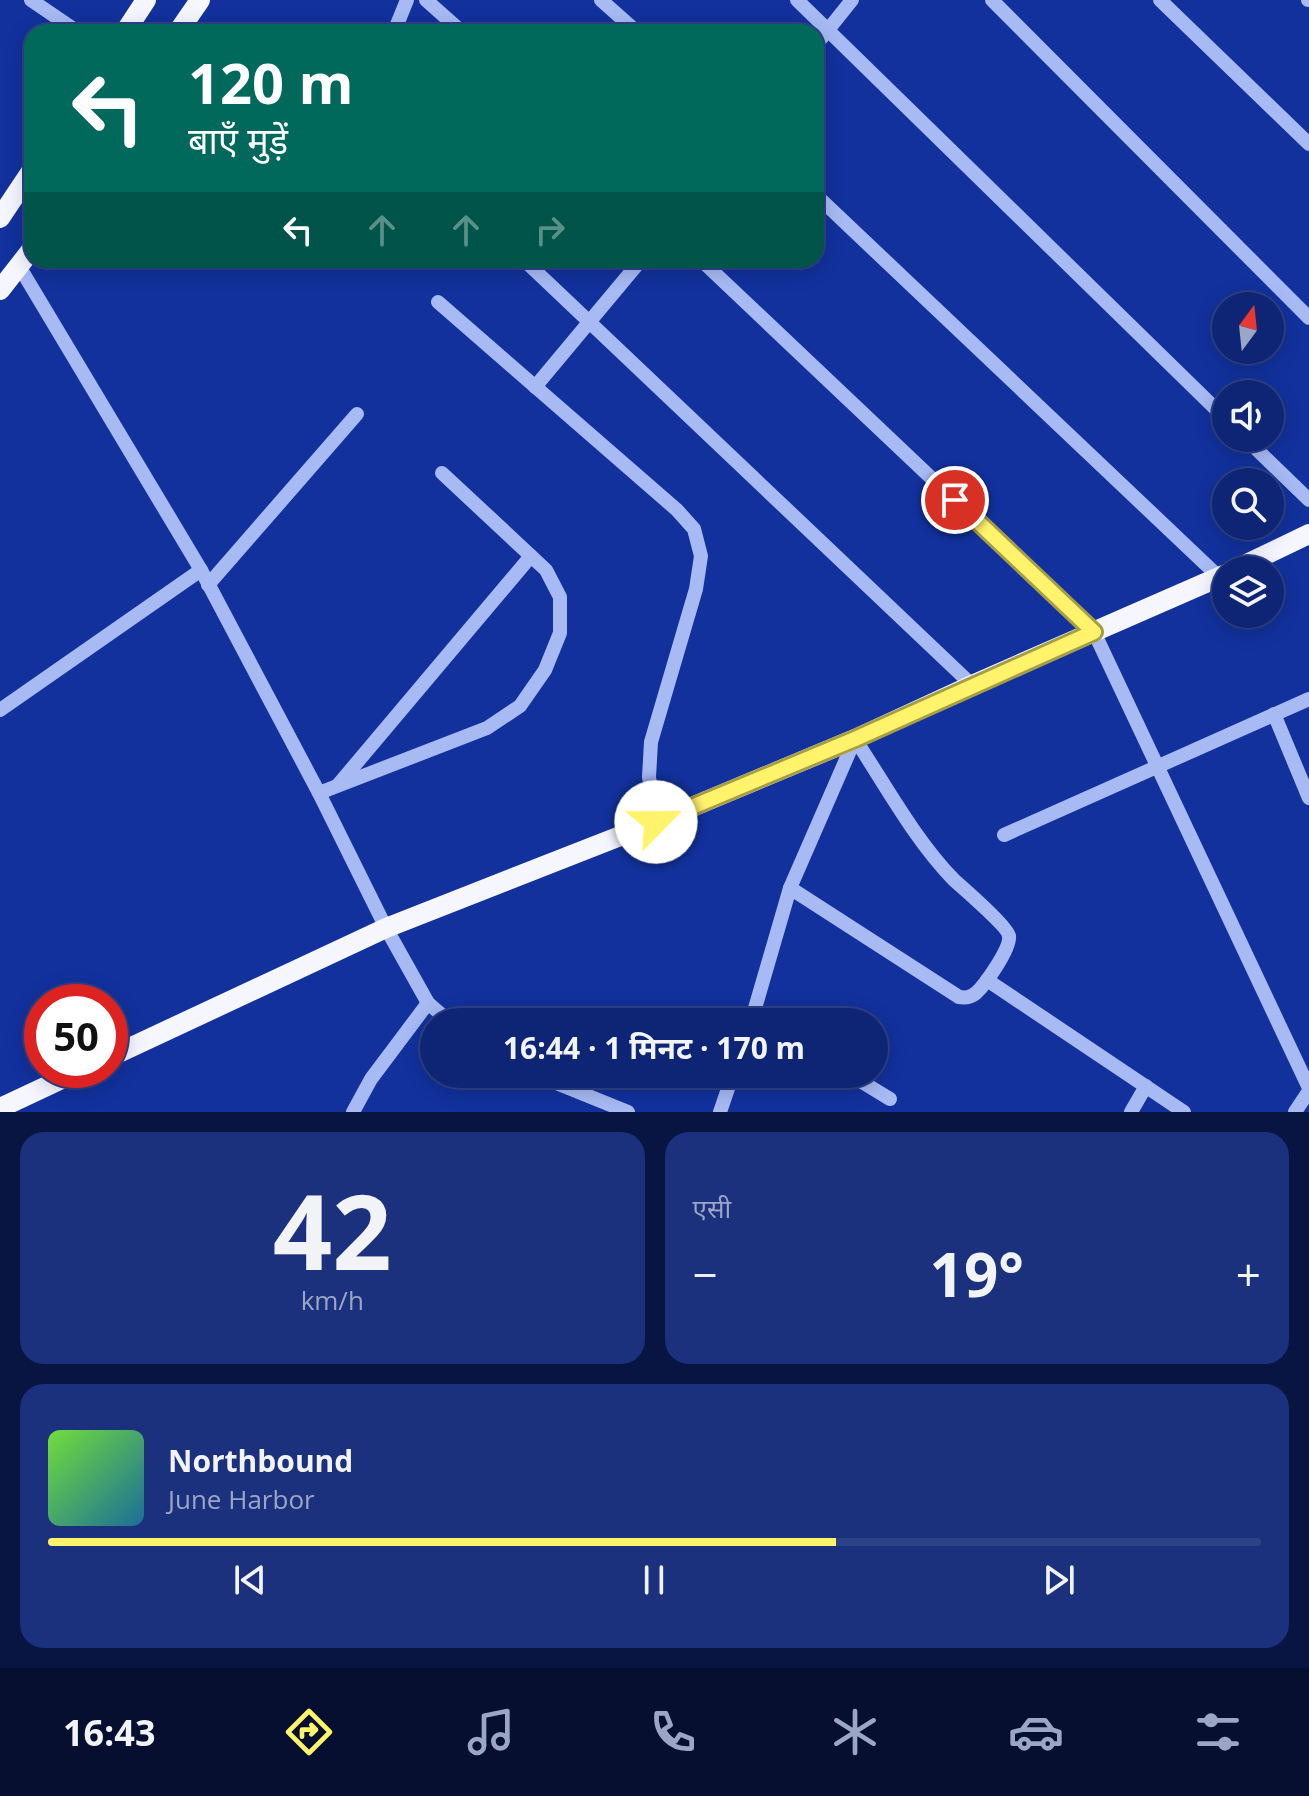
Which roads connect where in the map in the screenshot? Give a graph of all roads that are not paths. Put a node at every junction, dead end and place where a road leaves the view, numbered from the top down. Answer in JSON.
{"nodes":[{"id":1,"x":31,"y":0,"type":"edge"},
{"id":2,"x":146,"y":0,"type":"edge"},
{"id":3,"x":200,"y":0,"type":"edge"},
{"id":4,"x":407,"y":0,"type":"edge"},
{"id":5,"x":426,"y":0,"type":"edge"},
{"id":6,"x":601,"y":0,"type":"edge"},
{"id":7,"x":797,"y":0,"type":"edge"},
{"id":8,"x":852,"y":0,"type":"edge"},
{"id":9,"x":992,"y":0,"type":"edge"},
{"id":10,"x":1160,"y":0,"type":"edge"},
{"id":11,"x":66,"y":24,"type":"edge"},
{"id":12,"x":130,"y":24,"type":"edge"},
{"id":13,"x":184,"y":24,"type":"edge"},
{"id":14,"x":397,"y":24,"type":"edge"},
{"id":15,"x":453,"y":24,"type":"edge"},
{"id":16,"x":628,"y":24,"type":"edge"},
{"id":17,"x":823,"y":24,"type":"edge"},
{"id":18,"x":824,"y":25,"type":"edge"},
{"id":19,"x":828,"y":29,"type":"junction"},
{"id":20,"x":824,"y":34,"type":"edge"},
{"id":21,"x":1309,"y":144,"type":"edge"},
{"id":22,"x":24,"y":182,"type":"edge"},
{"id":23,"x":824,"y":202,"type":"edge"},
{"id":24,"x":0,"y":218,"type":"edge"},
{"id":25,"x":24,"y":259,"type":"edge"},
{"id":26,"x":19,"y":266,"type":"junction"},
{"id":27,"x":533,"y":268,"type":"edge"},
{"id":28,"x":634,"y":268,"type":"edge"},
{"id":29,"x":709,"y":268,"type":"edge"},
{"id":30,"x":0,"y":290,"type":"edge"},
{"id":31,"x":438,"y":302,"type":"dead end"},
{"id":32,"x":1309,"y":318,"type":"edge"},
{"id":33,"x":591,"y":321,"type":"junction"},
{"id":34,"x":535,"y":387,"type":"junction"},
{"id":35,"x":1212,"y":405,"type":"edge"},
{"id":36,"x":357,"y":414,"type":"dead end"},
{"id":37,"x":1259,"y":452,"type":"edge"},
{"id":38,"x":442,"y":473,"type":"dead end"},
{"id":39,"x":1309,"y":500,"type":"edge"},
{"id":40,"x":1309,"y":534,"type":"edge"},
{"id":41,"x":531,"y":556,"type":"junction"},
{"id":42,"x":1263,"y":556,"type":"edge"},
{"id":43,"x":1212,"y":561,"type":"edge"},
{"id":44,"x":201,"y":570,"type":"junction"},
{"id":45,"x":1212,"y":580,"type":"edge"},
{"id":46,"x":208,"y":585,"type":"junction"},
{"id":47,"x":1094,"y":632,"type":"junction"},
{"id":48,"x":972,"y":685,"type":"junction"},
{"id":49,"x":1309,"y":699,"type":"edge"},
{"id":50,"x":0,"y":710,"type":"edge"},
{"id":51,"x":1274,"y":714,"type":"junction"},
{"id":52,"x":855,"y":739,"type":"junction"},
{"id":53,"x":1160,"y":768,"type":"junction"},
{"id":54,"x":337,"y":786,"type":"junction"},
{"id":55,"x":319,"y":793,"type":"junction"},
{"id":56,"x":1309,"y":798,"type":"edge"},
{"id":57,"x":656,"y":822,"type":"junction"},
{"id":58,"x":1004,"y":835,"type":"dead end"},
{"id":59,"x":790,"y":888,"type":"junction"},
{"id":60,"x":386,"y":928,"type":"junction"},
{"id":61,"x":987,"y":980,"type":"junction"},
{"id":62,"x":428,"y":1003,"type":"junction"},
{"id":63,"x":434,"y":1008,"type":"edge"},
{"id":64,"x":759,"y":1008,"type":"edge"},
{"id":65,"x":128,"y":1049,"type":"edge"},
{"id":66,"x":1146,"y":1086,"type":"junction"},
{"id":67,"x":43,"y":1088,"type":"edge"},
{"id":68,"x":569,"y":1088,"type":"edge"},
{"id":69,"x":728,"y":1088,"type":"edge"},
{"id":70,"x":872,"y":1088,"type":"edge"},
{"id":71,"x":1309,"y":1089,"type":"edge"},
{"id":72,"x":890,"y":1099,"type":"dead end"},
{"id":73,"x":0,"y":1108,"type":"edge"},
{"id":74,"x":353,"y":1112,"type":"edge"},
{"id":75,"x":628,"y":1112,"type":"edge"},
{"id":76,"x":720,"y":1112,"type":"edge"},
{"id":77,"x":1131,"y":1112,"type":"edge"},
{"id":78,"x":1184,"y":1112,"type":"edge"},
{"id":79,"x":1295,"y":1112,"type":"edge"}],
"edges":[{"from":1,"to":11,"type":"street"},
{"from":2,"to":12,"type":"main road"},
{"from":3,"to":13,"type":"main road"},
{"from":4,"to":14,"type":"street"},
{"from":5,"to":15,"type":"street"},
{"from":6,"to":16,"type":"street"},
{"from":7,"to":17,"type":"street"},
{"from":8,"to":19,"type":"street"},
{"from":9,"to":32,"type":"street"},
{"from":10,"to":21,"type":"street"},
{"from":18,"to":19,"type":"street"},
{"from":19,"to":20,"type":"street"},
{"from":19,"to":35,"type":"street"},
{"from":22,"to":24,"type":"main road"},
{"from":23,"to":43,"type":"street"},
{"from":25,"to":26,"type":"main road"},
{"from":26,"to":30,"type":"main road"},
{"from":26,"to":44,"type":"street"},
{"from":27,"to":33,"type":"street"},
{"from":28,"to":33,"type":"street"},
{"from":29,"to":47,"type":"street"},
{"from":31,"to":34,"type":"street"},
{"from":33,"to":34,"type":"street"},
{"from":33,"to":48,"type":"street"},
{"from":34,"to":57,"type":"street"},
{"from":36,"to":46,"type":"street"},
{"from":37,"to":39,"type":"street"},
{"from":38,"to":41,"type":"street"},
{"from":40,"to":42,"type":"main road"},
{"from":41,"to":54,"type":"street"},
{"from":41,"to":54,"type":"street"},
{"from":44,"to":46,"type":"street"},
{"from":44,"to":50,"type":"street"},
{"from":45,"to":47,"type":"main road"},
{"from":46,"to":55,"type":"street"},
{"from":47,"to":48,"type":"main road"},
{"from":47,"to":53,"type":"street"},
{"from":48,"to":52,"type":"main road"},
{"from":49,"to":51,"type":"street"},
{"from":51,"to":53,"type":"street"},
{"from":51,"to":56,"type":"street"},
{"from":52,"to":57,"type":"main road"},
{"from":52,"to":59,"type":"street"},
{"from":52,"to":61,"type":"street"},
{"from":53,"to":58,"type":"street"},
{"from":53,"to":71,"type":"street"},
{"from":54,"to":55,"type":"street"},
{"from":55,"to":60,"type":"street"},
{"from":57,"to":60,"type":"main road"},
{"from":59,"to":61,"type":"street"},
{"from":59,"to":64,"type":"street"},
{"from":60,"to":62,"type":"street"},
{"from":60,"to":65,"type":"main road"},
{"from":61,"to":66,"type":"street"},
{"from":62,"to":63,"type":"street"},
{"from":62,"to":74,"type":"street"},
{"from":66,"to":77,"type":"street"},
{"from":66,"to":78,"type":"street"},
{"from":67,"to":73,"type":"main road"},
{"from":68,"to":75,"type":"street"},
{"from":69,"to":76,"type":"street"},
{"from":70,"to":72,"type":"street"},
{"from":71,"to":79,"type":"street"}]}
